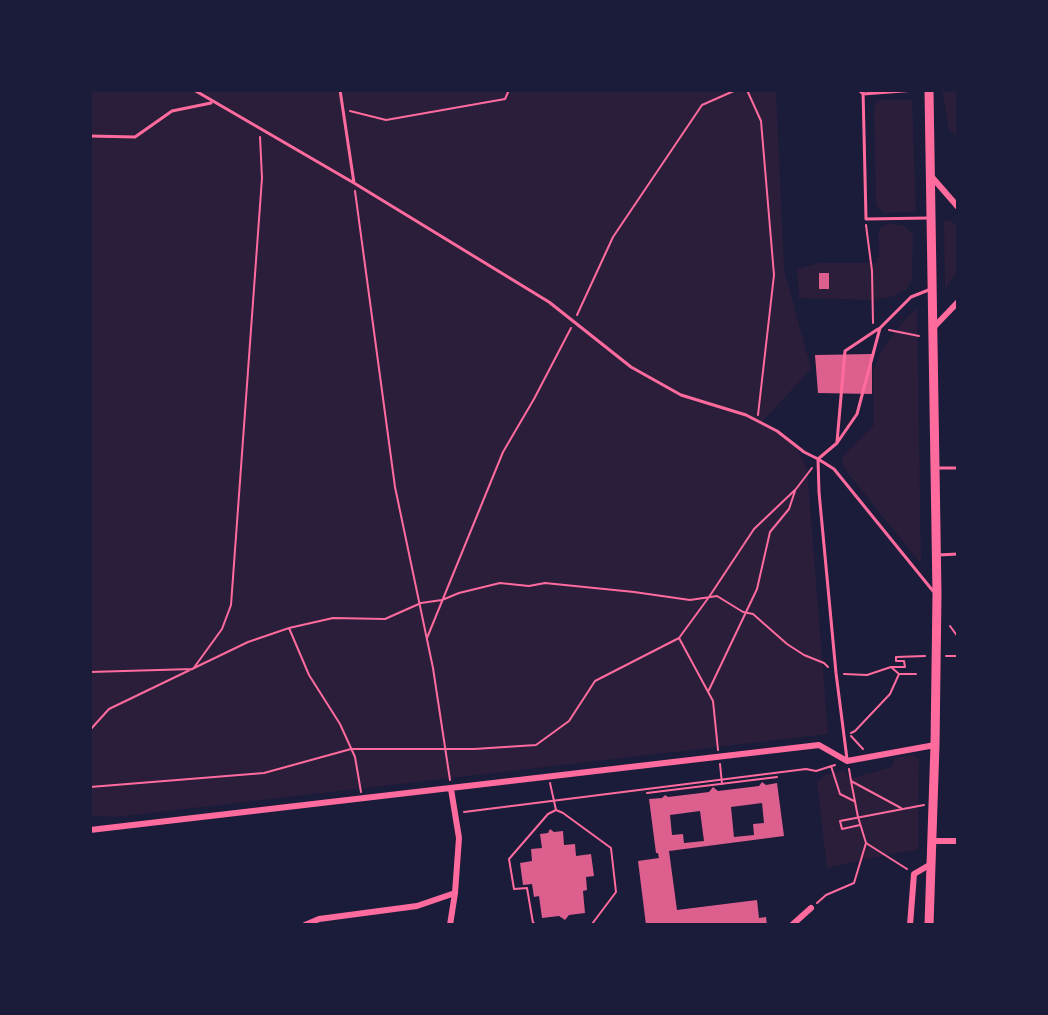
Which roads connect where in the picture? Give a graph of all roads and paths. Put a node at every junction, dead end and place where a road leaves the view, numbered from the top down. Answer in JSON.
{"nodes":[{"id":1,"x":194,"y":90,"type":"edge"},
{"id":2,"x":340,"y":90,"type":"edge"},
{"id":3,"x":509,"y":90,"type":"edge"},
{"id":4,"x":735,"y":90,"type":"edge"},
{"id":5,"x":747,"y":90,"type":"edge"},
{"id":6,"x":916,"y":90,"type":"edge"},
{"id":7,"x":929,"y":90,"type":"edge"},
{"id":8,"x":862,"y":91,"type":"edge"},
{"id":9,"x":213,"y":102,"type":"junction"},
{"id":10,"x":343,"y":110,"type":"junction"},
{"id":11,"x":259,"y":129,"type":"junction"},
{"id":12,"x":90,"y":136,"type":"edge"},
{"id":13,"x":930,"y":176,"type":"junction"},
{"id":14,"x":354,"y":183,"type":"junction"},
{"id":15,"x":958,"y":207,"type":"edge"},
{"id":16,"x":930,"y":218,"type":"junction"},
{"id":17,"x":866,"y":219,"type":"junction"},
{"id":18,"x":932,"y":289,"type":"junction"},
{"id":19,"x":958,"y":302,"type":"edge"},
{"id":20,"x":574,"y":322,"type":"junction"},
{"id":21,"x":880,"y":328,"type":"junction"},
{"id":22,"x":932,"y":329,"type":"junction"},
{"id":23,"x":873,"y":332,"type":"junction"},
{"id":24,"x":919,"y":336,"type":"dead end"},
{"id":25,"x":757,"y":421,"type":"junction"},
{"id":26,"x":837,"y":443,"type":"junction"},
{"id":27,"x":818,"y":459,"type":"junction"},
{"id":28,"x":935,"y":468,"type":"junction"},
{"id":29,"x":958,"y":468,"type":"edge"},
{"id":30,"x":796,"y":489,"type":"junction"},
{"id":31,"x":958,"y":554,"type":"edge"},
{"id":32,"x":936,"y":555,"type":"junction"},
{"id":33,"x":937,"y":594,"type":"junction"},
{"id":34,"x":709,"y":597,"type":"junction"},
{"id":35,"x":442,"y":600,"type":"junction"},
{"id":36,"x":421,"y":603,"type":"junction"},
{"id":37,"x":746,"y":613,"type":"junction"},
{"id":38,"x":950,"y":626,"type":"dead end"},
{"id":39,"x":289,"y":628,"type":"junction"},
{"id":40,"x":958,"y":637,"type":"edge"},
{"id":41,"x":427,"y":638,"type":"junction"},
{"id":42,"x":679,"y":638,"type":"junction"},
{"id":43,"x":896,"y":657,"type":"dead end"},
{"id":44,"x":891,"y":667,"type":"junction"},
{"id":45,"x":193,"y":669,"type":"junction"},
{"id":46,"x":90,"y":672,"type":"edge"},
{"id":47,"x":836,"y":673,"type":"junction"},
{"id":48,"x":916,"y":674,"type":"dead end"},
{"id":49,"x":899,"y":675,"type":"junction"},
{"id":50,"x":708,"y":692,"type":"junction"},
{"id":51,"x":90,"y":730,"type":"edge"},
{"id":52,"x":849,"y":733,"type":"junction"},
{"id":53,"x":843,"y":736,"type":"junction"},
{"id":54,"x":935,"y":746,"type":"junction"},
{"id":55,"x":351,"y":748,"type":"junction"},
{"id":56,"x":446,"y":749,"type":"junction"},
{"id":57,"x":863,"y":749,"type":"dead end"},
{"id":58,"x":719,"y":757,"type":"junction"},
{"id":59,"x":847,"y":761,"type":"junction"},
{"id":60,"x":831,"y":766,"type":"junction"},
{"id":61,"x":760,"y":774,"type":"junction"},
{"id":62,"x":549,"y":777,"type":"junction"},
{"id":63,"x":777,"y":777,"type":"dead end"},
{"id":64,"x":721,"y":779,"type":"junction"},
{"id":65,"x":761,"y":779,"type":"junction"},
{"id":66,"x":851,"y":781,"type":"junction"},
{"id":67,"x":722,"y":784,"type":"junction"},
{"id":68,"x":663,"y":786,"type":"junction"},
{"id":69,"x":90,"y":787,"type":"edge"},
{"id":70,"x":451,"y":789,"type":"junction"},
{"id":71,"x":664,"y":791,"type":"junction"},
{"id":72,"x":647,"y":793,"type":"dead end"},
{"id":73,"x":362,"y":799,"type":"junction"},
{"id":74,"x":554,"y":800,"type":"junction"},
{"id":75,"x":855,"y":801,"type":"junction"},
{"id":76,"x":933,"y":804,"type":"junction"},
{"id":77,"x":901,"y":808,"type":"junction"},
{"id":78,"x":556,"y":810,"type":"junction"},
{"id":79,"x":455,"y":813,"type":"junction"},
{"id":80,"x":858,"y":817,"type":"junction"},
{"id":81,"x":861,"y":825,"type":"junction"},
{"id":82,"x":90,"y":830,"type":"edge"},
{"id":83,"x":932,"y":841,"type":"junction"},
{"id":84,"x":958,"y":842,"type":"edge"},
{"id":85,"x":866,"y":843,"type":"junction"},
{"id":86,"x":931,"y":864,"type":"junction"},
{"id":87,"x":914,"y":874,"type":"junction"},
{"id":88,"x":455,"y":893,"type":"junction"},
{"id":89,"x":811,"y":908,"type":"joint"},
{"id":90,"x":305,"y":925,"type":"edge"},
{"id":91,"x":450,"y":925,"type":"edge"},
{"id":92,"x":537,"y":925,"type":"edge"},
{"id":93,"x":585,"y":925,"type":"edge"},
{"id":94,"x":792,"y":925,"type":"edge"},
{"id":95,"x":910,"y":925,"type":"edge"},
{"id":96,"x":929,"y":925,"type":"edge"}],
"edges":[{"from":1,"to":9,"type":"lane"},
{"from":2,"to":10,"type":"lane"},
{"from":3,"to":10,"type":"path"},
{"from":4,"to":20,"type":"path"},
{"from":5,"to":25,"type":"path"},
{"from":6,"to":8,"type":"lane"},
{"from":7,"to":13,"type":"main road"},
{"from":8,"to":17,"type":"lane"},
{"from":9,"to":11,"type":"lane"},
{"from":9,"to":12,"type":"lane"},
{"from":10,"to":14,"type":"lane"},
{"from":11,"to":14,"type":"lane"},
{"from":11,"to":45,"type":"path"},
{"from":13,"to":15,"type":"street"},
{"from":13,"to":16,"type":"main road"},
{"from":14,"to":20,"type":"lane"},
{"from":14,"to":36,"type":"path"},
{"from":16,"to":17,"type":"lane"},
{"from":16,"to":18,"type":"main road"},
{"from":17,"to":23,"type":"path"},
{"from":18,"to":21,"type":"lane"},
{"from":18,"to":22,"type":"main road"},
{"from":19,"to":22,"type":"street"},
{"from":20,"to":25,"type":"lane"},
{"from":20,"to":35,"type":"path"},
{"from":21,"to":23,"type":"lane"},
{"from":21,"to":24,"type":"path"},
{"from":21,"to":26,"type":"lane"},
{"from":22,"to":28,"type":"main road"},
{"from":23,"to":26,"type":"lane"},
{"from":25,"to":27,"type":"lane"},
{"from":26,"to":27,"type":"lane"},
{"from":27,"to":30,"type":"path"},
{"from":27,"to":33,"type":"lane"},
{"from":27,"to":47,"type":"lane"},
{"from":28,"to":29,"type":"lane"},
{"from":28,"to":32,"type":"main road"},
{"from":30,"to":34,"type":"path"},
{"from":30,"to":37,"type":"path"},
{"from":31,"to":32,"type":"lane"},
{"from":32,"to":33,"type":"main road"},
{"from":33,"to":54,"type":"main road"},
{"from":34,"to":35,"type":"path"},
{"from":34,"to":37,"type":"path"},
{"from":34,"to":42,"type":"path"},
{"from":35,"to":36,"type":"path"},
{"from":35,"to":41,"type":"path"},
{"from":36,"to":39,"type":"path"},
{"from":36,"to":41,"type":"path"},
{"from":37,"to":47,"type":"path"},
{"from":37,"to":50,"type":"path"},
{"from":38,"to":40,"type":"path"},
{"from":39,"to":45,"type":"path"},
{"from":39,"to":55,"type":"path"},
{"from":41,"to":56,"type":"path"},
{"from":42,"to":50,"type":"path"},
{"from":42,"to":56,"type":"path"},
{"from":43,"to":44,"type":"path"},
{"from":44,"to":47,"type":"path"},
{"from":44,"to":49,"type":"path"},
{"from":45,"to":46,"type":"path"},
{"from":45,"to":51,"type":"path"},
{"from":47,"to":53,"type":"lane"},
{"from":48,"to":49,"type":"path"},
{"from":49,"to":52,"type":"path"},
{"from":50,"to":58,"type":"path"},
{"from":52,"to":53,"type":"path"},
{"from":52,"to":57,"type":"path"},
{"from":53,"to":59,"type":"lane"},
{"from":54,"to":59,"type":"street"},
{"from":54,"to":76,"type":"main road"},
{"from":55,"to":56,"type":"path"},
{"from":55,"to":69,"type":"path"},
{"from":55,"to":73,"type":"path"},
{"from":56,"to":70,"type":"path"},
{"from":58,"to":59,"type":"street"},
{"from":58,"to":62,"type":"street"},
{"from":58,"to":64,"type":"path"},
{"from":59,"to":60,"type":"path"},
{"from":59,"to":66,"type":"path"},
{"from":60,"to":61,"type":"path"},
{"from":60,"to":75,"type":"path"},
{"from":61,"to":64,"type":"path"},
{"from":61,"to":65,"type":"path"},
{"from":62,"to":70,"type":"street"},
{"from":62,"to":74,"type":"path"},
{"from":63,"to":65,"type":"path"},
{"from":64,"to":67,"type":"path"},
{"from":64,"to":68,"type":"path"},
{"from":65,"to":67,"type":"path"},
{"from":66,"to":75,"type":"path"},
{"from":66,"to":77,"type":"path"},
{"from":67,"to":71,"type":"path"},
{"from":68,"to":71,"type":"path"},
{"from":68,"to":74,"type":"path"},
{"from":70,"to":73,"type":"street"},
{"from":70,"to":79,"type":"street"},
{"from":71,"to":72,"type":"path"},
{"from":73,"to":82,"type":"street"},
{"from":74,"to":78,"type":"path"},
{"from":74,"to":79,"type":"path"},
{"from":75,"to":80,"type":"path"},
{"from":76,"to":77,"type":"path"},
{"from":76,"to":83,"type":"main road"},
{"from":77,"to":80,"type":"path"},
{"from":78,"to":92,"type":"path"},
{"from":78,"to":93,"type":"path"},
{"from":79,"to":88,"type":"street"},
{"from":80,"to":81,"type":"path"},
{"from":80,"to":81,"type":"path"},
{"from":81,"to":85,"type":"path"},
{"from":83,"to":84,"type":"street"},
{"from":83,"to":86,"type":"main road"},
{"from":85,"to":87,"type":"path"},
{"from":85,"to":89,"type":"path"},
{"from":86,"to":87,"type":"street"},
{"from":86,"to":96,"type":"main road"},
{"from":87,"to":95,"type":"street"},
{"from":88,"to":90,"type":"street"},
{"from":88,"to":91,"type":"street"},
{"from":89,"to":94,"type":"street"}]}
